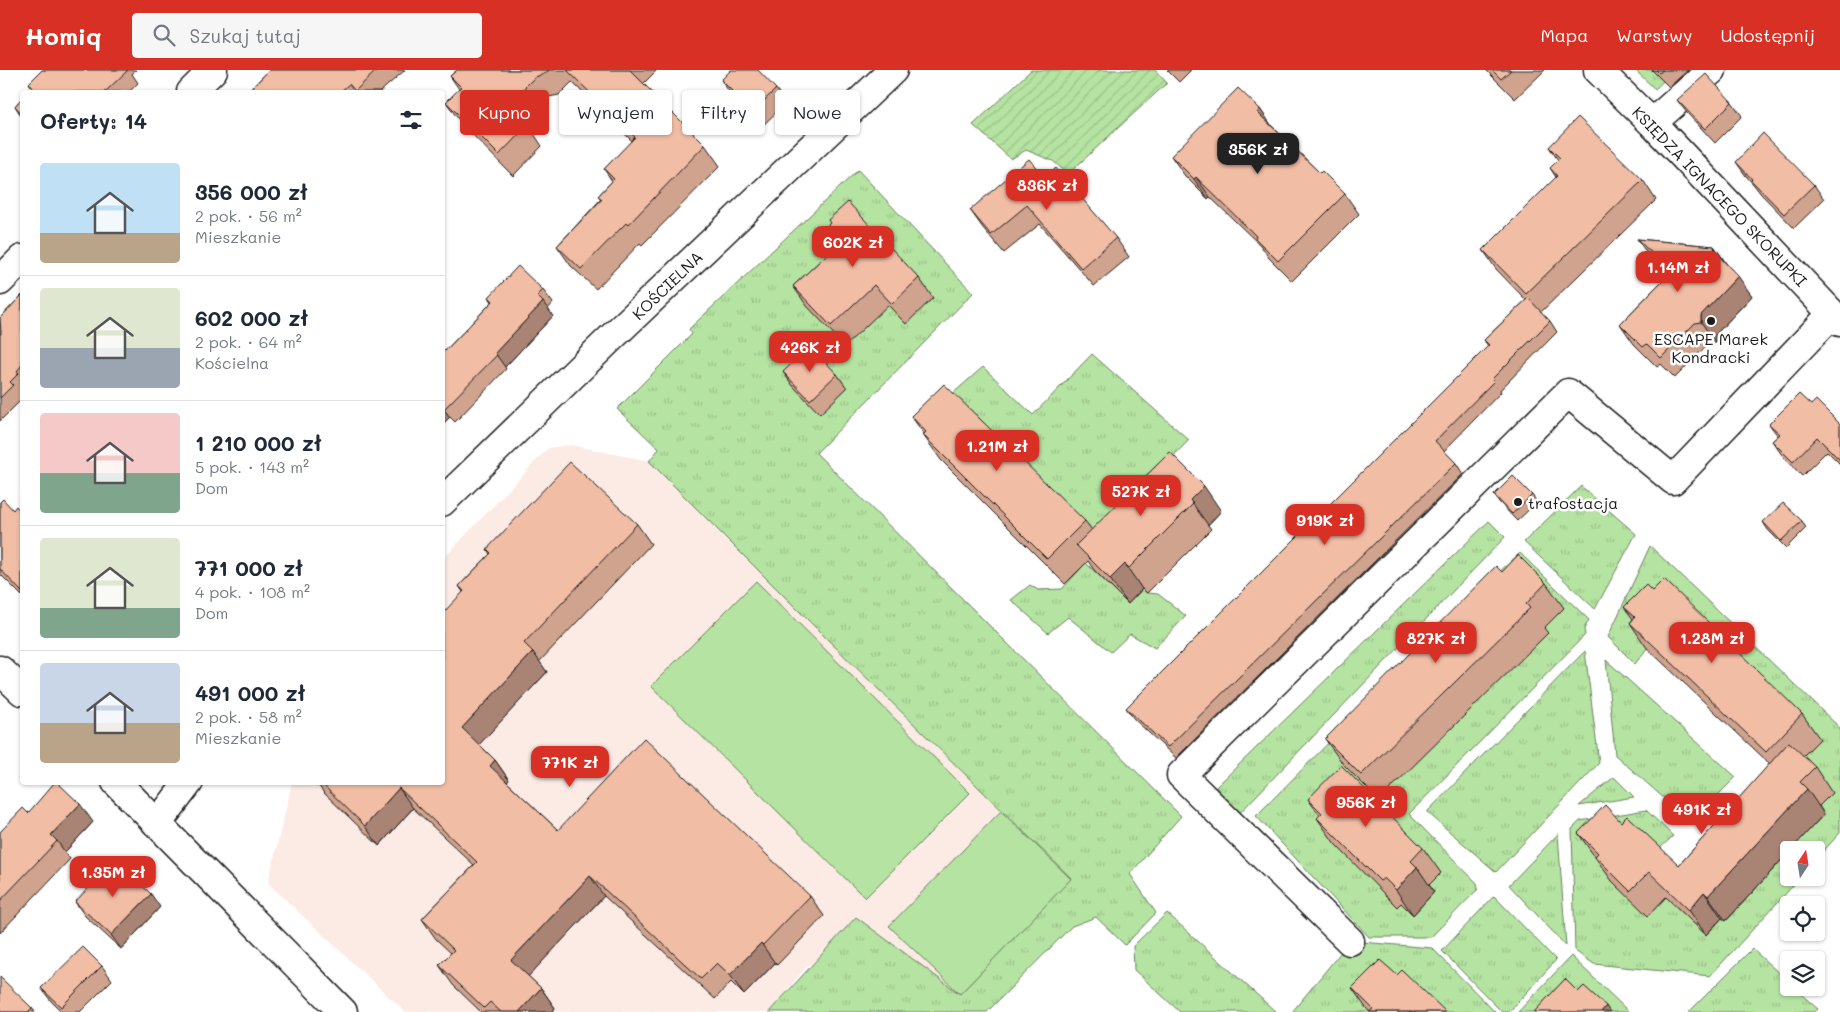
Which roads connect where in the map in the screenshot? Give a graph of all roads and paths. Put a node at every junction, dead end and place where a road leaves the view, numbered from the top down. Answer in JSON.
{"nodes":[{"id":1,"x":213,"y":70,"type":"edge"},
{"id":2,"x":893,"y":70,"type":"edge"},
{"id":3,"x":1598,"y":70,"type":"edge"},
{"id":4,"x":1712,"y":70,"type":"edge"},
{"id":5,"x":193,"y":90,"type":"edge"},
{"id":6,"x":1652,"y":123,"type":"junction"},
{"id":7,"x":20,"y":261,"type":"edge"},
{"id":8,"x":0,"y":281,"type":"edge"},
{"id":9,"x":1836,"y":318,"type":"edge"},
{"id":10,"x":445,"y":499,"type":"edge"},
{"id":11,"x":0,"y":670,"type":"edge"},
{"id":12,"x":20,"y":689,"type":"edge"},
{"id":13,"x":119,"y":785,"type":"edge"},
{"id":14,"x":187,"y":785,"type":"edge"},
{"id":15,"x":157,"y":824,"type":"junction"},
{"id":16,"x":1350,"y":941,"type":"dead end"},
{"id":17,"x":343,"y":1012,"type":"edge"}],
"edges":[{"from":1,"to":5,"type":"street"},
{"from":2,"to":10,"type":"street","name":"KOŚCIELNA"},
{"from":3,"to":6,"type":"street","name":"KSIĘDZA IGNACEGO SKORUPKI"},
{"from":4,"to":6,"type":"street"},
{"from":6,"to":9,"type":"street","name":"KSIĘDZA IGNACEGO SKORUPKI"},
{"from":7,"to":8,"type":"street"},
{"from":9,"to":16,"type":"street"},
{"from":11,"to":12,"type":"street"},
{"from":13,"to":15,"type":"street"},
{"from":14,"to":15,"type":"street"},
{"from":15,"to":17,"type":"street"}]}
